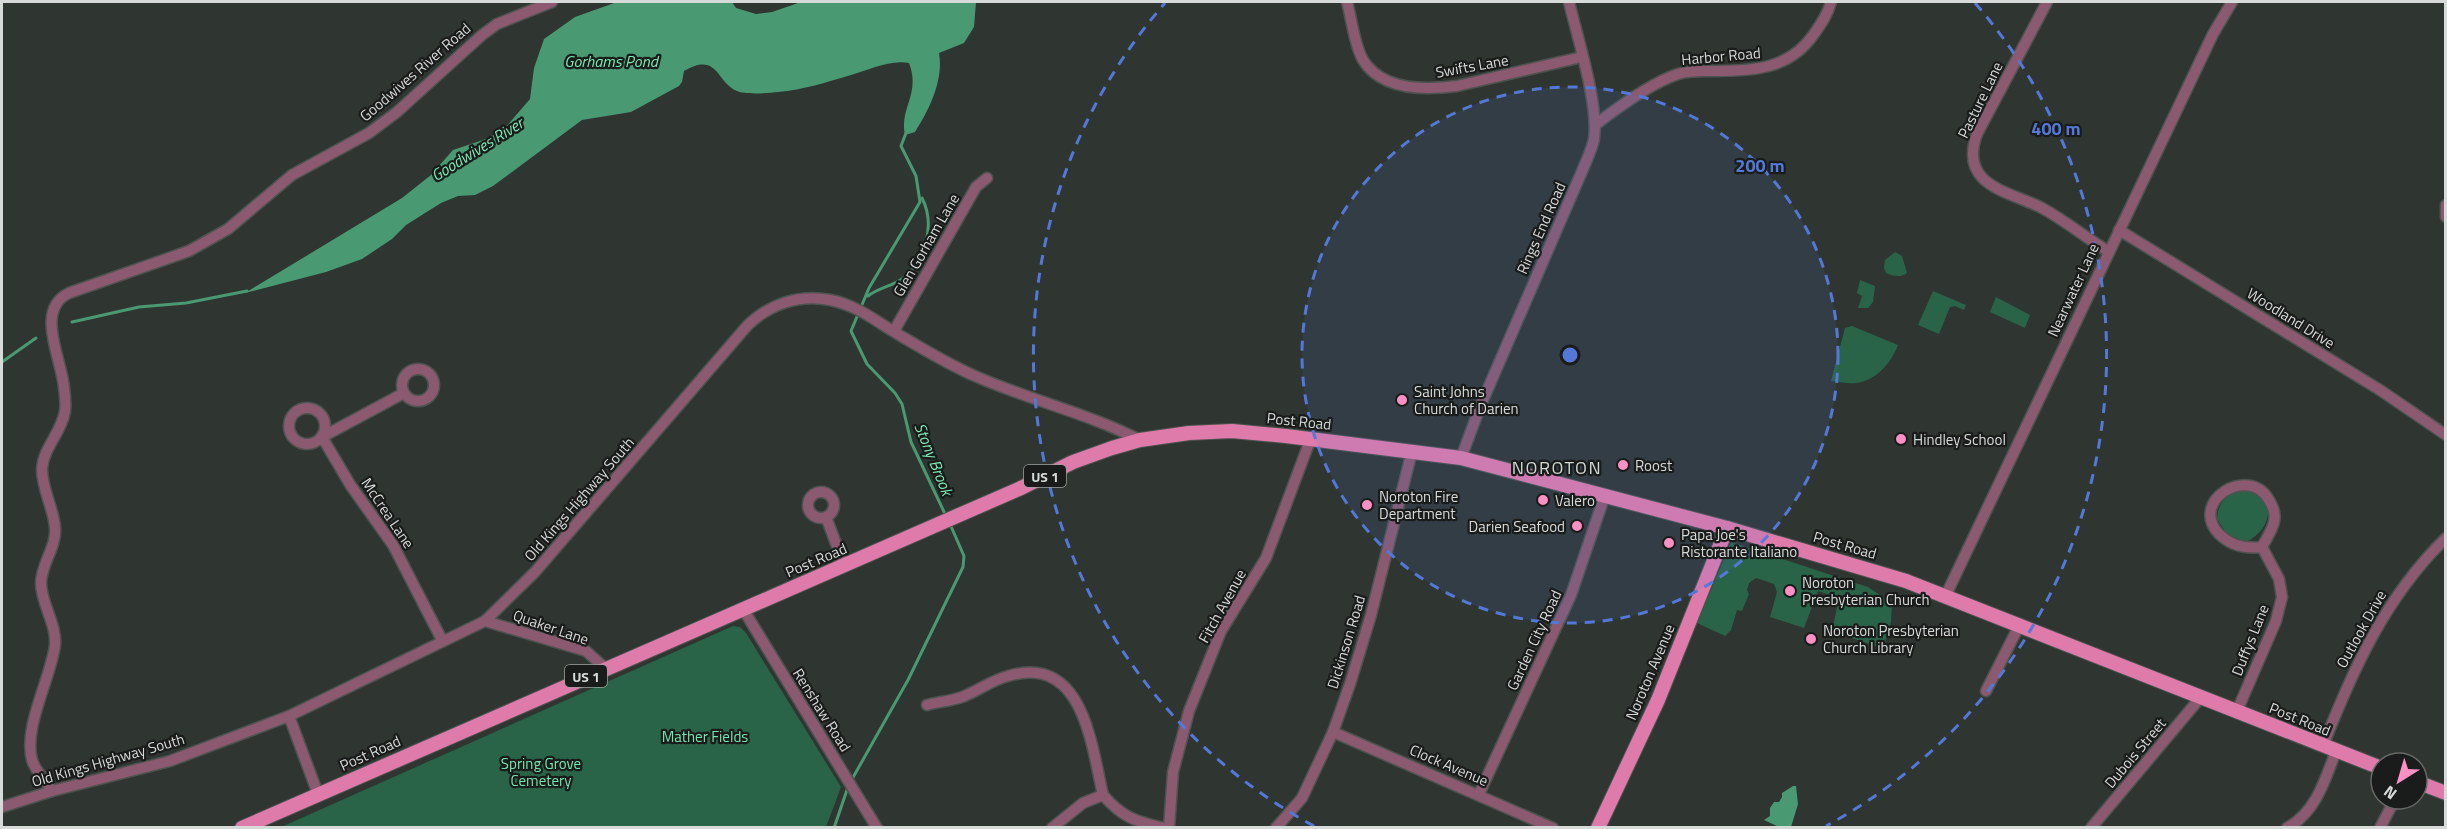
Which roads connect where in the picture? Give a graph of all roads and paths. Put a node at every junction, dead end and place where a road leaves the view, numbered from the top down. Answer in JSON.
{"nodes":[{"id":1,"x":552,"y":2,"type":"edge"},
{"id":2,"x":1347,"y":2,"type":"edge"},
{"id":3,"x":1569,"y":2,"type":"edge"},
{"id":4,"x":1831,"y":2,"type":"edge"},
{"id":5,"x":2047,"y":2,"type":"edge"},
{"id":6,"x":2232,"y":2,"type":"edge"},
{"id":7,"x":1582,"y":57,"type":"junction"},
{"id":8,"x":1595,"y":124,"type":"junction"},
{"id":9,"x":987,"y":178,"type":"dead end"},
{"id":10,"x":2445,"y":205,"type":"edge"},
{"id":11,"x":2445,"y":217,"type":"edge"},
{"id":12,"x":2119,"y":230,"type":"junction"},
{"id":13,"x":2108,"y":251,"type":"junction"},
{"id":14,"x":894,"y":331,"type":"junction"},
{"id":15,"x":404,"y":393,"type":"dead end"},
{"id":16,"x":2445,"y":435,"type":"edge"},
{"id":17,"x":1311,"y":438,"type":"junction"},
{"id":18,"x":1140,"y":440,"type":"junction"},
{"id":19,"x":1412,"y":451,"type":"junction"},
{"id":20,"x":1461,"y":458,"type":"junction"},
{"id":21,"x":1605,"y":495,"type":"junction"},
{"id":22,"x":826,"y":517,"type":"dead end"},
{"id":23,"x":1727,"y":528,"type":"junction"},
{"id":24,"x":2445,"y":538,"type":"edge"},
{"id":25,"x":2262,"y":547,"type":"junction"},
{"id":26,"x":844,"y":565,"type":"junction"},
{"id":27,"x":1946,"y":595,"type":"junction"},
{"id":28,"x":743,"y":609,"type":"junction"},
{"id":29,"x":484,"y":621,"type":"junction"},
{"id":30,"x":2020,"y":624,"type":"junction"},
{"id":31,"x":442,"y":640,"type":"junction"},
{"id":32,"x":605,"y":668,"type":"junction"},
{"id":33,"x":1986,"y":691,"type":"dead end"},
{"id":34,"x":2201,"y":697,"type":"junction"},
{"id":35,"x":927,"y":705,"type":"dead end"},
{"id":36,"x":2237,"y":711,"type":"junction"},
{"id":37,"x":289,"y":716,"type":"junction"},
{"id":38,"x":1333,"y":732,"type":"junction"},
{"id":39,"x":2329,"y":748,"type":"junction"},
{"id":40,"x":2369,"y":763,"type":"edge"},
{"id":41,"x":2429,"y":787,"type":"edge"},
{"id":42,"x":52,"y":791,"type":"junction"},
{"id":43,"x":2445,"y":793,"type":"edge"},
{"id":44,"x":318,"y":794,"type":"junction"},
{"id":45,"x":1479,"y":794,"type":"junction"},
{"id":46,"x":1103,"y":795,"type":"junction"},
{"id":47,"x":2,"y":807,"type":"edge"},
{"id":48,"x":2389,"y":811,"type":"edge"},
{"id":49,"x":242,"y":828,"type":"edge"},
{"id":50,"x":877,"y":828,"type":"edge"},
{"id":51,"x":1052,"y":828,"type":"edge"},
{"id":52,"x":1164,"y":828,"type":"edge"},
{"id":53,"x":1169,"y":828,"type":"edge"},
{"id":54,"x":1276,"y":828,"type":"edge"},
{"id":55,"x":1553,"y":828,"type":"edge"},
{"id":56,"x":1598,"y":828,"type":"edge"},
{"id":57,"x":2091,"y":828,"type":"edge"},
{"id":58,"x":2287,"y":828,"type":"edge"},
{"id":59,"x":2380,"y":828,"type":"edge"}],
"edges":[{"from":1,"to":42,"type":"street","name":"Goodwives River Road"},
{"from":2,"to":7,"type":"street","name":"Swifts Lane"},
{"from":3,"to":7,"type":"street","name":"Rings End Road"},
{"from":4,"to":8,"type":"street","name":"Harbor Road"},
{"from":5,"to":13,"type":"street","name":"Pasture Lane"},
{"from":6,"to":12,"type":"street","name":"Nearwater Lane"},
{"from":7,"to":8,"type":"street","name":"Rings End Road"},
{"from":8,"to":20,"type":"street","name":"Rings End Road"},
{"from":9,"to":14,"type":"street","name":"Glen Gorham Lane"},
{"from":10,"to":11,"type":"street"},
{"from":12,"to":13,"type":"street","name":"Nearwater Lane"},
{"from":12,"to":16,"type":"street","name":"Woodland Drive"},
{"from":13,"to":27,"type":"street","name":"Nearwater Lane"},
{"from":14,"to":18,"type":"street","name":"Old Kings Highway South"},
{"from":14,"to":29,"type":"street","name":"Old Kings Highway South"},
{"from":15,"to":31,"type":"street","name":"McCrea Lane"},
{"from":17,"to":18,"type":"main road","name":"Post Road","number":"US 1"},
{"from":17,"to":19,"type":"main road","name":"Post Road","number":"US 1"},
{"from":17,"to":53,"type":"street","name":"Fitch Avenue"},
{"from":18,"to":26,"type":"main road","name":"Post Road","number":"US 1"},
{"from":19,"to":20,"type":"main road","name":"Post Road","number":"US 1"},
{"from":19,"to":38,"type":"street","name":"Dickinson Road"},
{"from":20,"to":21,"type":"main road","name":"Post Road","number":"US 1"},
{"from":21,"to":23,"type":"main road","name":"Post Road","number":"US 1"},
{"from":21,"to":45,"type":"street","name":"Garden City Road"},
{"from":22,"to":26,"type":"street"},
{"from":23,"to":27,"type":"main road","name":"Post Road","number":"US 1"},
{"from":23,"to":56,"type":"main road","name":"Noroton Avenue"},
{"from":24,"to":39,"type":"street","name":"Outlook Drive"},
{"from":25,"to":25,"type":"street"},
{"from":25,"to":36,"type":"street","name":"Duffys Lane"},
{"from":26,"to":28,"type":"main road","name":"Post Road","number":"US 1"},
{"from":27,"to":30,"type":"main road","name":"Post Road","number":"US 1"},
{"from":28,"to":32,"type":"main road","name":"Post Road","number":"US 1"},
{"from":28,"to":50,"type":"street","name":"Renshaw Road"},
{"from":29,"to":31,"type":"street","name":"Old Kings Highway South"},
{"from":29,"to":32,"type":"street","name":"Quaker Lane"},
{"from":30,"to":33,"type":"street"},
{"from":30,"to":34,"type":"main road","name":"Post Road","number":"US 1"},
{"from":31,"to":37,"type":"street","name":"Old Kings Highway South"},
{"from":32,"to":44,"type":"main road","name":"Post Road","number":"US 1"},
{"from":34,"to":36,"type":"main road","name":"Post Road","number":"US 1"},
{"from":34,"to":57,"type":"street","name":"Dubois Street"},
{"from":35,"to":46,"type":"street"},
{"from":36,"to":39,"type":"main road","name":"Post Road","number":"US 1"},
{"from":37,"to":42,"type":"street","name":"Old Kings Highway South"},
{"from":37,"to":44,"type":"street"},
{"from":38,"to":45,"type":"street","name":"Clock Avenue"},
{"from":38,"to":54,"type":"street","name":"Dickinson Road"},
{"from":39,"to":40,"type":"main road","name":"Post Road","number":"US 1"},
{"from":39,"to":58,"type":"street","name":"Outlook Drive"},
{"from":41,"to":43,"type":"main road"},
{"from":42,"to":47,"type":"street","name":"Old Kings Highway South"},
{"from":44,"to":49,"type":"main road","name":"Post Road","number":"US 1"},
{"from":45,"to":55,"type":"street","name":"Clock Avenue"},
{"from":46,"to":51,"type":"street"},
{"from":46,"to":52,"type":"street"},
{"from":48,"to":59,"type":"street"}]}
